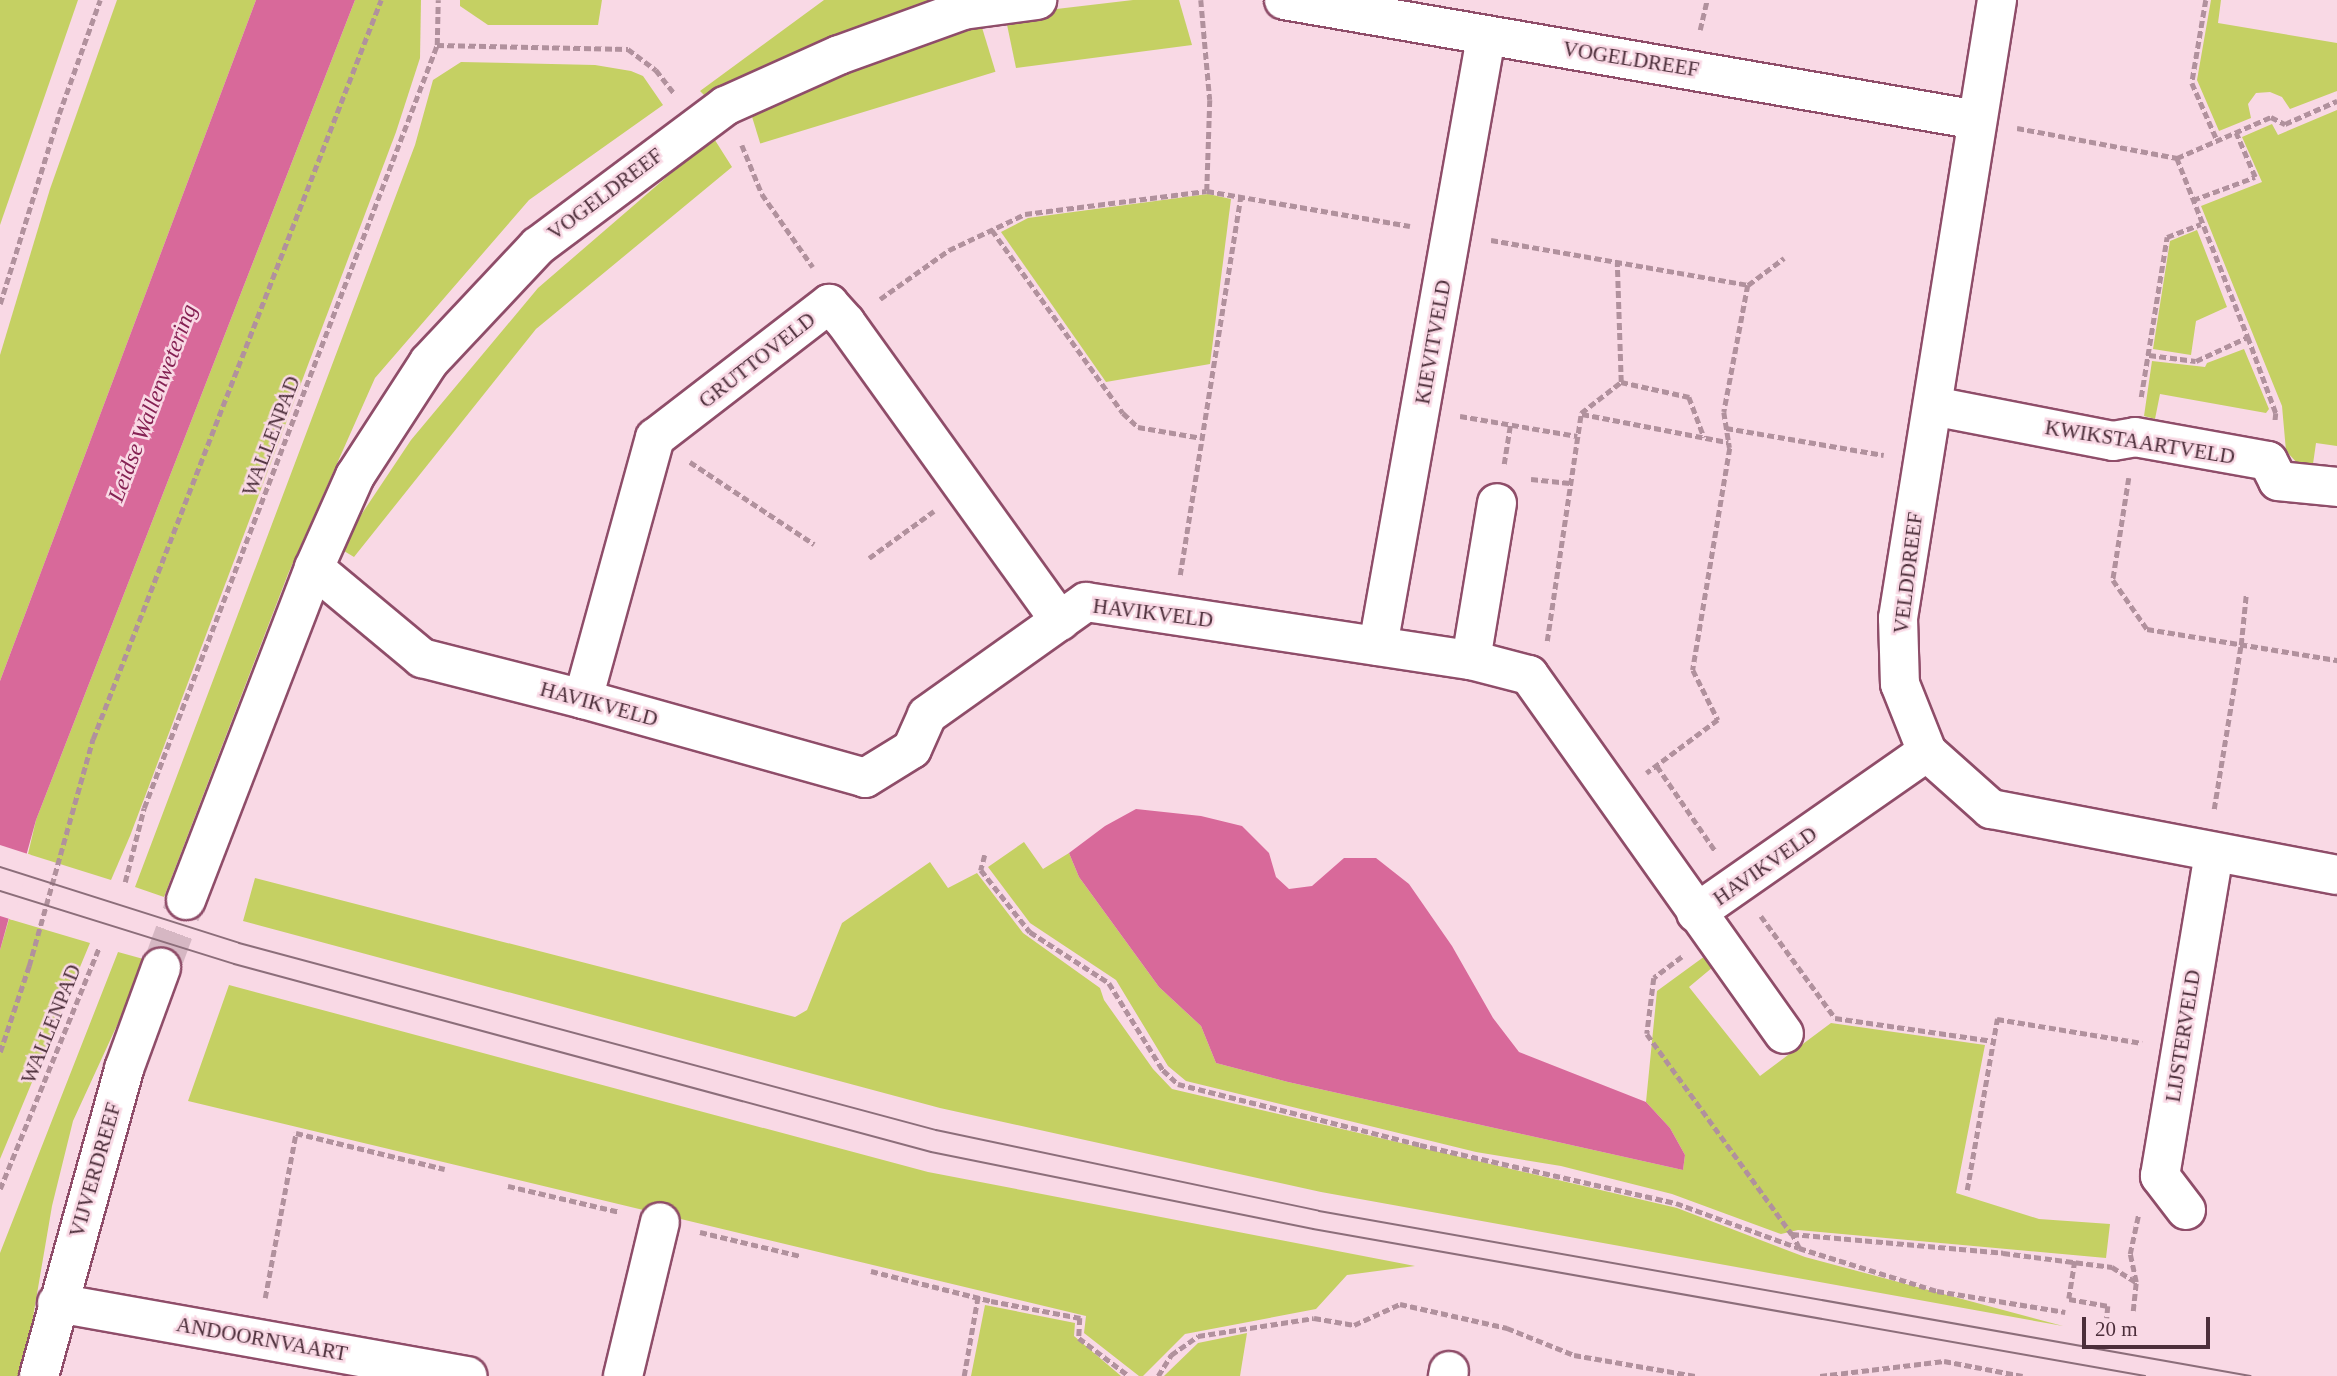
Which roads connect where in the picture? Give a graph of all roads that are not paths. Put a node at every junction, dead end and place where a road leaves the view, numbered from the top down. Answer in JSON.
{"nodes":[{"id":1,"x":1037,"y":0,"type":"edge"},
{"id":2,"x":1284,"y":0,"type":"edge"},
{"id":3,"x":1997,"y":0,"type":"edge"},
{"id":4,"x":1486,"y":37,"type":"junction"},
{"id":5,"x":1978,"y":120,"type":"junction"},
{"id":6,"x":1933,"y":406,"type":"junction"},
{"id":7,"x":2337,"y":487,"type":"edge"},
{"id":8,"x":1497,"y":503,"type":"dead end"},
{"id":9,"x":314,"y":568,"type":"junction"},
{"id":10,"x":1060,"y":621,"type":"junction"},
{"id":11,"x":1378,"y":646,"type":"junction"},
{"id":12,"x":1471,"y":660,"type":"junction"},
{"id":13,"x":583,"y":699,"type":"junction"},
{"id":14,"x":1927,"y":752,"type":"junction"},
{"id":15,"x":2211,"y":852,"type":"junction"},
{"id":16,"x":2337,"y":875,"type":"edge"},
{"id":17,"x":186,"y":900,"type":"tunnel mouth"},
{"id":18,"x":1705,"y":924,"type":"junction"},
{"id":19,"x":161,"y":968,"type":"tunnel mouth"},
{"id":20,"x":1784,"y":1034,"type":"dead end"},
{"id":21,"x":2186,"y":1210,"type":"dead end"},
{"id":22,"x":660,"y":1222,"type":"dead end"},
{"id":23,"x":57,"y":1303,"type":"junction"},
{"id":24,"x":39,"y":1376,"type":"edge"},
{"id":25,"x":468,"y":1376,"type":"edge"},
{"id":26,"x":623,"y":1376,"type":"edge"}],
"edges":[{"from":1,"to":9,"type":"street","name":"VOGELDREEF"},
{"from":2,"to":4,"type":"street","name":"VOGELDREEF"},
{"from":3,"to":5,"type":"street","name":"VELDDREEF"},
{"from":4,"to":5,"type":"street","name":"VOGELDREEF"},
{"from":4,"to":11,"type":"street","name":"KIEVITVELD"},
{"from":5,"to":6,"type":"street","name":"VELDDREEF"},
{"from":6,"to":7,"type":"street","name":"KWIKSTAARTVELD"},
{"from":6,"to":14,"type":"street","name":"VELDDREEF"},
{"from":8,"to":12,"type":"street"},
{"from":9,"to":13,"type":"street","name":"HAVIKVELD"},
{"from":9,"to":17,"type":"street"},
{"from":10,"to":11,"type":"street","name":"HAVIKVELD"},
{"from":10,"to":13,"type":"street","name":"HAVIKVELD"},
{"from":10,"to":13,"type":"street","name":"GRUTTOVELD"},
{"from":11,"to":12,"type":"street","name":"HAVIKVELD"},
{"from":12,"to":18,"type":"street","name":"HAVIKVELD"},
{"from":14,"to":15,"type":"street","name":"VELDDREEF"},
{"from":14,"to":18,"type":"street","name":"HAVIKVELD"},
{"from":15,"to":16,"type":"street","name":"VELDDREEF"},
{"from":15,"to":21,"type":"street","name":"LIJSTERVELD"},
{"from":18,"to":20,"type":"street"},
{"from":19,"to":23,"type":"street","name":"VIJVERDREEF"},
{"from":22,"to":26,"type":"street"},
{"from":23,"to":24,"type":"street","name":"VIJVERDREEF"},
{"from":23,"to":25,"type":"street","name":"ANDOORNVAART"}]}
